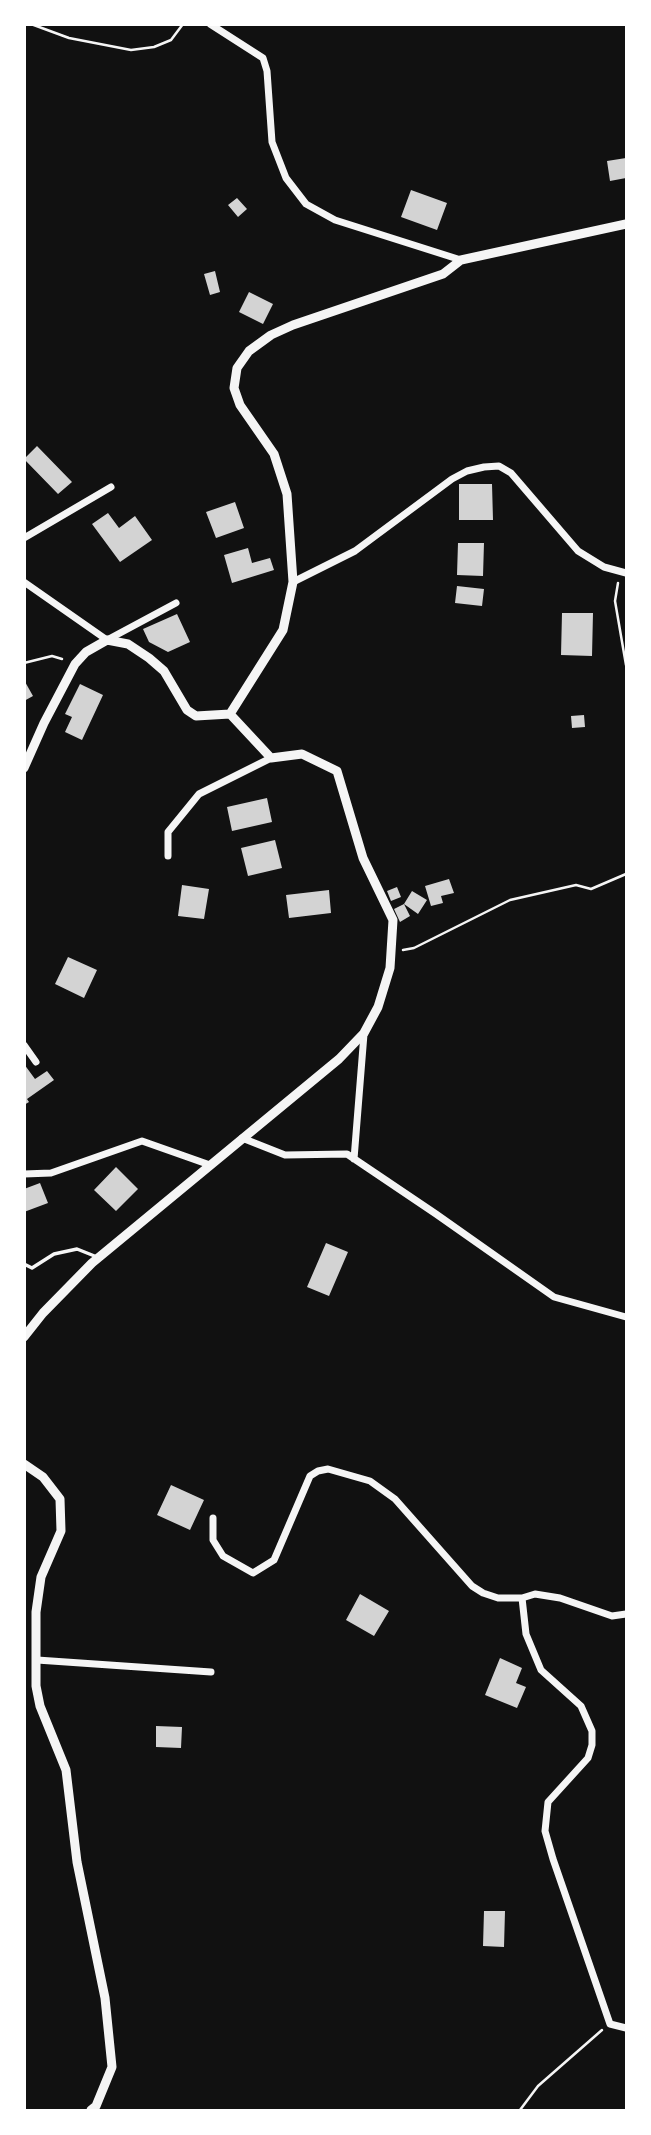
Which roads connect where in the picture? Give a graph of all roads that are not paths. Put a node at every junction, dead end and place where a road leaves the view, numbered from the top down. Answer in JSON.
{"nodes":[{"id":1,"x":210,"y":24,"type":"edge"},
{"id":2,"x":626,"y":225,"type":"edge"},
{"id":3,"x":461,"y":260,"type":"junction"},
{"id":4,"x":111,"y":486,"type":"dead end"},
{"id":5,"x":24,"y":538,"type":"edge"},
{"id":6,"x":623,"y":573,"type":"edge"},
{"id":7,"x":24,"y":582,"type":"edge"},
{"id":8,"x":293,"y":582,"type":"junction"},
{"id":9,"x":176,"y":603,"type":"dead end"},
{"id":10,"x":107,"y":640,"type":"junction"},
{"id":11,"x":230,"y":714,"type":"junction"},
{"id":12,"x":271,"y":758,"type":"junction"},
{"id":13,"x":24,"y":768,"type":"edge"},
{"id":14,"x":168,"y":856,"type":"dead end"},
{"id":15,"x":364,"y":1033,"type":"junction"},
{"id":16,"x":24,"y":1045,"type":"edge"},
{"id":17,"x":36,"y":1062,"type":"dead end"},
{"id":18,"x":242,"y":1138,"type":"junction"},
{"id":19,"x":354,"y":1159,"type":"junction"},
{"id":20,"x":209,"y":1166,"type":"junction"},
{"id":21,"x":24,"y":1174,"type":"edge"},
{"id":22,"x":99,"y":1258,"type":"junction"},
{"id":23,"x":24,"y":1264,"type":"edge"},
{"id":24,"x":626,"y":1317,"type":"edge"},
{"id":25,"x":24,"y":1337,"type":"edge"},
{"id":26,"x":24,"y":1464,"type":"edge"},
{"id":27,"x":213,"y":1518,"type":"dead end"},
{"id":28,"x":522,"y":1598,"type":"junction"},
{"id":29,"x":626,"y":1614,"type":"edge"},
{"id":30,"x":37,"y":1660,"type":"junction"},
{"id":31,"x":211,"y":1672,"type":"dead end"},
{"id":32,"x":626,"y":2028,"type":"edge"},
{"id":33,"x":91,"y":2110,"type":"edge"}],
"edges":[{"from":1,"to":3,"type":"street"},
{"from":2,"to":3,"type":"street"},
{"from":3,"to":8,"type":"street"},
{"from":4,"to":5,"type":"street"},
{"from":6,"to":8,"type":"street"},
{"from":7,"to":10,"type":"street"},
{"from":8,"to":11,"type":"street"},
{"from":9,"to":10,"type":"street"},
{"from":10,"to":11,"type":"street"},
{"from":10,"to":13,"type":"street"},
{"from":11,"to":12,"type":"street"},
{"from":12,"to":14,"type":"street"},
{"from":12,"to":15,"type":"street"},
{"from":15,"to":18,"type":"street"},
{"from":15,"to":19,"type":"street"},
{"from":16,"to":17,"type":"street"},
{"from":18,"to":19,"type":"street"},
{"from":18,"to":20,"type":"street"},
{"from":19,"to":24,"type":"street"},
{"from":20,"to":21,"type":"street"},
{"from":20,"to":22,"type":"street"},
{"from":22,"to":23,"type":"lane"},
{"from":22,"to":25,"type":"street"},
{"from":26,"to":30,"type":"street"},
{"from":27,"to":28,"type":"street"},
{"from":28,"to":29,"type":"street"},
{"from":28,"to":32,"type":"street"},
{"from":30,"to":31,"type":"street"},
{"from":30,"to":33,"type":"street"}]}
